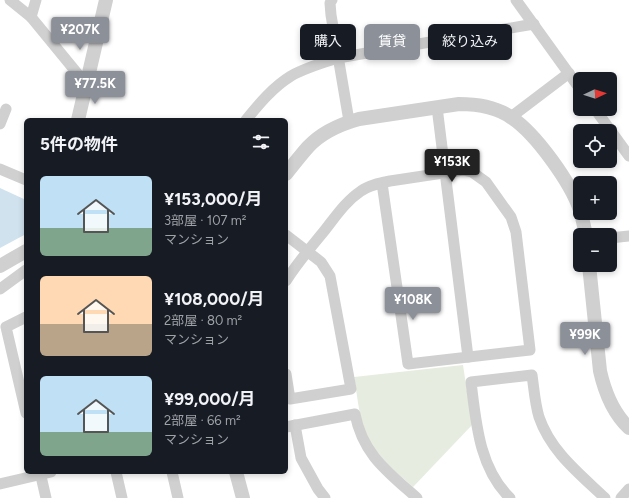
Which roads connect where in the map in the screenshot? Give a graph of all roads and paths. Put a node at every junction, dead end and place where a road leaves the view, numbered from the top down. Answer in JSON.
{"nodes":[{"id":1,"x":10,"y":0,"type":"edge"},
{"id":2,"x":36,"y":0,"type":"edge"},
{"id":3,"x":106,"y":0,"type":"edge"},
{"id":4,"x":332,"y":0,"type":"edge"},
{"id":5,"x":516,"y":0,"type":"edge"},
{"id":6,"x":31,"y":17,"type":"junction"},
{"id":7,"x":332,"y":24,"type":"edge"},
{"id":8,"x":534,"y":24,"type":"junction"},
{"id":9,"x":356,"y":55,"type":"edge"},
{"id":10,"x":332,"y":60,"type":"edge"},
{"id":11,"x":338,"y":60,"type":"edge"},
{"id":12,"x":569,"y":74,"type":"junction"},
{"id":13,"x":573,"y":79,"type":"edge"},
{"id":14,"x":86,"y":84,"type":"junction"},
{"id":15,"x":436,"y":107,"type":"junction"},
{"id":16,"x":6,"y":109,"type":"dead end"},
{"id":17,"x":600,"y":116,"type":"edge"},
{"id":18,"x":511,"y":117,"type":"junction"},
{"id":19,"x":78,"y":118,"type":"edge"},
{"id":20,"x":248,"y":118,"type":"edge"},
{"id":21,"x":349,"y":122,"type":"junction"},
{"id":22,"x":0,"y":124,"type":"edge"},
{"id":23,"x":629,"y":156,"type":"edge"},
{"id":24,"x":0,"y":169,"type":"edge"},
{"id":25,"x":288,"y":172,"type":"edge"},
{"id":26,"x":446,"y":172,"type":"junction"},
{"id":27,"x":24,"y":179,"type":"edge"},
{"id":28,"x":382,"y":183,"type":"junction"},
{"id":29,"x":573,"y":193,"type":"edge"},
{"id":30,"x":629,"y":236,"type":"edge"},
{"id":31,"x":288,"y":237,"type":"edge"},
{"id":32,"x":617,"y":237,"type":"edge"},
{"id":33,"x":24,"y":252,"type":"edge"},
{"id":34,"x":307,"y":252,"type":"junction"},
{"id":35,"x":0,"y":266,"type":"edge"},
{"id":36,"x":24,"y":271,"type":"edge"},
{"id":37,"x":590,"y":272,"type":"edge"},
{"id":38,"x":288,"y":278,"type":"edge"},
{"id":39,"x":0,"y":289,"type":"edge"},
{"id":40,"x":24,"y":318,"type":"edge"},
{"id":41,"x":468,"y":357,"type":"junction"},
{"id":42,"x":288,"y":386,"type":"edge"},
{"id":43,"x":24,"y":404,"type":"edge"},
{"id":44,"x":290,"y":426,"type":"edge"},
{"id":45,"x":629,"y":428,"type":"edge"},
{"id":46,"x":40,"y":474,"type":"edge"},
{"id":47,"x":44,"y":474,"type":"edge"},
{"id":48,"x":116,"y":474,"type":"edge"},
{"id":49,"x":172,"y":474,"type":"edge"},
{"id":50,"x":237,"y":474,"type":"edge"},
{"id":51,"x":0,"y":484,"type":"edge"},
{"id":52,"x":629,"y":489,"type":"edge"},
{"id":53,"x":46,"y":498,"type":"edge"},
{"id":54,"x":122,"y":498,"type":"edge"},
{"id":55,"x":178,"y":498,"type":"edge"},
{"id":56,"x":243,"y":498,"type":"edge"},
{"id":57,"x":325,"y":498,"type":"edge"},
{"id":58,"x":417,"y":498,"type":"edge"},
{"id":59,"x":510,"y":498,"type":"edge"},
{"id":60,"x":605,"y":498,"type":"edge"},
{"id":61,"x":621,"y":498,"type":"edge"}],
"edges":[{"from":1,"to":6,"type":"street"},
{"from":2,"to":6,"type":"street"},
{"from":3,"to":14,"type":"street"},
{"from":4,"to":7,"type":"street"},
{"from":5,"to":8,"type":"street"},
{"from":6,"to":14,"type":"street"},
{"from":8,"to":9,"type":"street"},
{"from":8,"to":12,"type":"street"},
{"from":10,"to":20,"type":"street"},
{"from":11,"to":21,"type":"street"},
{"from":12,"to":13,"type":"street"},
{"from":12,"to":18,"type":"street"},
{"from":14,"to":19,"type":"street"},
{"from":15,"to":18,"type":"street"},
{"from":15,"to":21,"type":"street"},
{"from":15,"to":26,"type":"street"},
{"from":16,"to":22,"type":"street"},
{"from":17,"to":23,"type":"street"},
{"from":18,"to":29,"type":"street"},
{"from":21,"to":25,"type":"street"},
{"from":24,"to":27,"type":"street"},
{"from":26,"to":28,"type":"street"},
{"from":26,"to":41,"type":"street"},
{"from":26,"to":41,"type":"street"},
{"from":28,"to":34,"type":"street"},
{"from":28,"to":41,"type":"street"},
{"from":30,"to":32,"type":"street"},
{"from":31,"to":34,"type":"street"},
{"from":33,"to":35,"type":"street"},
{"from":34,"to":38,"type":"street"},
{"from":34,"to":42,"type":"street"},
{"from":36,"to":39,"type":"street"},
{"from":37,"to":45,"type":"street"},
{"from":40,"to":43,"type":"street"},
{"from":44,"to":57,"type":"street"},
{"from":44,"to":58,"type":"street"},
{"from":46,"to":51,"type":"street"},
{"from":47,"to":53,"type":"street"},
{"from":48,"to":54,"type":"street"},
{"from":49,"to":55,"type":"street"},
{"from":50,"to":56,"type":"street"},
{"from":52,"to":61,"type":"street"},
{"from":59,"to":60,"type":"street"}]}
